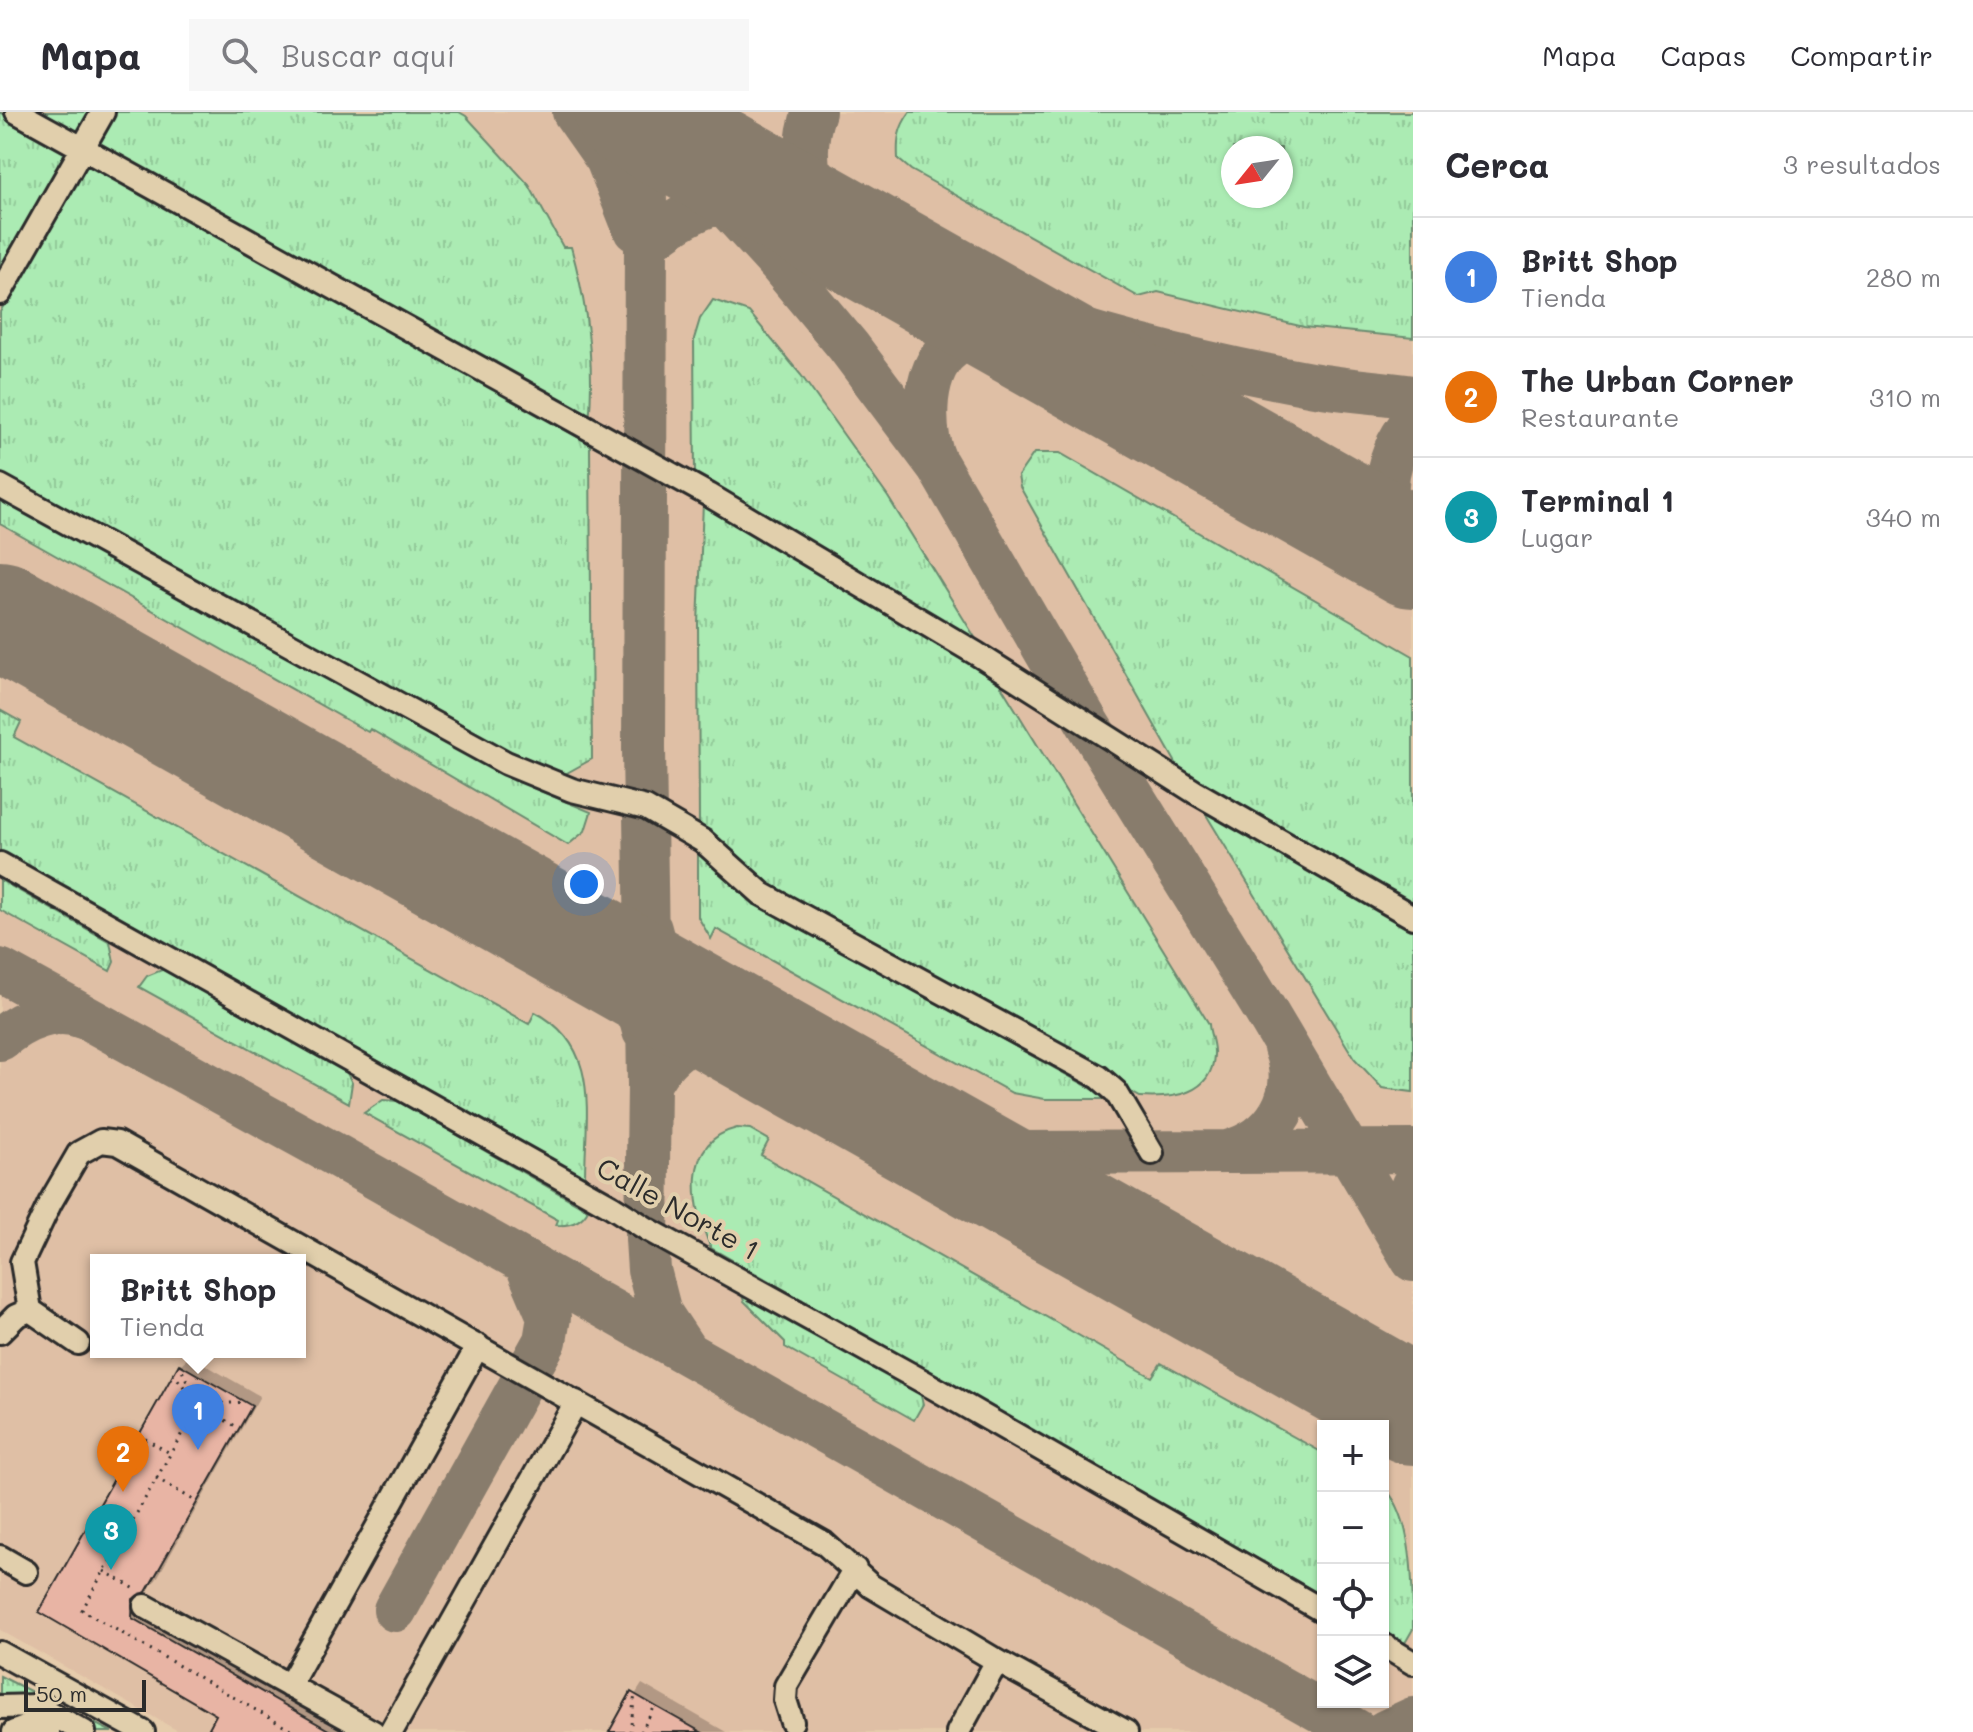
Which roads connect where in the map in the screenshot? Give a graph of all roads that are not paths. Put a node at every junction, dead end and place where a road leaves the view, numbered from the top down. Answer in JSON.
{"nodes":[{"id":1,"x":17,"y":112,"type":"edge"},
{"id":2,"x":103,"y":112,"type":"edge"},
{"id":3,"x":83,"y":149,"type":"junction"},
{"id":4,"x":0,"y":293,"type":"edge"},
{"id":5,"x":0,"y":486,"type":"edge"},
{"id":6,"x":0,"y":864,"type":"edge"},
{"id":7,"x":1413,"y":917,"type":"edge"},
{"id":8,"x":1152,"y":1153,"type":"dead end"},
{"id":9,"x":288,"y":1252,"type":"edge"},
{"id":10,"x":24,"y":1255,"type":"junction"},
{"id":11,"x":306,"y":1263,"type":"edge"},
{"id":12,"x":0,"y":1270,"type":"edge"},
{"id":13,"x":0,"y":1305,"type":"edge"},
{"id":14,"x":30,"y":1310,"type":"junction"},
{"id":15,"x":0,"y":1330,"type":"edge"},
{"id":16,"x":78,"y":1343,"type":"dead end"},
{"id":17,"x":478,"y":1346,"type":"junction"},
{"id":18,"x":576,"y":1402,"type":"junction"},
{"id":19,"x":0,"y":1557,"type":"edge"},
{"id":20,"x":855,"y":1569,"type":"junction"},
{"id":21,"x":26,"y":1572,"type":"dead end"},
{"id":22,"x":145,"y":1601,"type":"road end"},
{"id":23,"x":1317,"y":1608,"type":"edge"},
{"id":24,"x":1389,"y":1649,"type":"edge"},
{"id":25,"x":1,"y":1655,"type":"edge"},
{"id":26,"x":997,"y":1661,"type":"junction"},
{"id":27,"x":1413,"y":1663,"type":"edge"},
{"id":28,"x":289,"y":1686,"type":"junction"},
{"id":29,"x":0,"y":1707,"type":"edge"},
{"id":30,"x":792,"y":1722,"type":"dead end"},
{"id":31,"x":17,"y":1731,"type":"edge"},
{"id":32,"x":48,"y":1732,"type":"edge"},
{"id":33,"x":84,"y":1732,"type":"edge"},
{"id":34,"x":143,"y":1732,"type":"edge"},
{"id":35,"x":373,"y":1732,"type":"edge"},
{"id":36,"x":391,"y":1732,"type":"edge"},
{"id":37,"x":958,"y":1732,"type":"edge"},
{"id":38,"x":1126,"y":1732,"type":"edge"}],
"edges":[{"from":1,"to":3,"type":"street"},
{"from":2,"to":3,"type":"street"},
{"from":3,"to":4,"type":"street"},
{"from":3,"to":7,"type":"street"},
{"from":5,"to":8,"type":"street"},
{"from":6,"to":23,"type":"street","name":"Calle Norte 1"},
{"from":9,"to":10,"type":"street"},
{"from":10,"to":12,"type":"street"},
{"from":10,"to":14,"type":"street"},
{"from":11,"to":17,"type":"street"},
{"from":13,"to":15,"type":"street"},
{"from":14,"to":15,"type":"street"},
{"from":14,"to":16,"type":"street"},
{"from":17,"to":18,"type":"street"},
{"from":17,"to":28,"type":"street"},
{"from":18,"to":20,"type":"street"},
{"from":18,"to":36,"type":"street"},
{"from":19,"to":21,"type":"street"},
{"from":20,"to":26,"type":"street"},
{"from":20,"to":30,"type":"street"},
{"from":22,"to":28,"type":"street"},
{"from":24,"to":27,"type":"street"},
{"from":25,"to":34,"type":"street"},
{"from":26,"to":37,"type":"street"},
{"from":26,"to":38,"type":"street"},
{"from":28,"to":35,"type":"street"},
{"from":29,"to":33,"type":"street"},
{"from":31,"to":32,"type":"street"}]}
